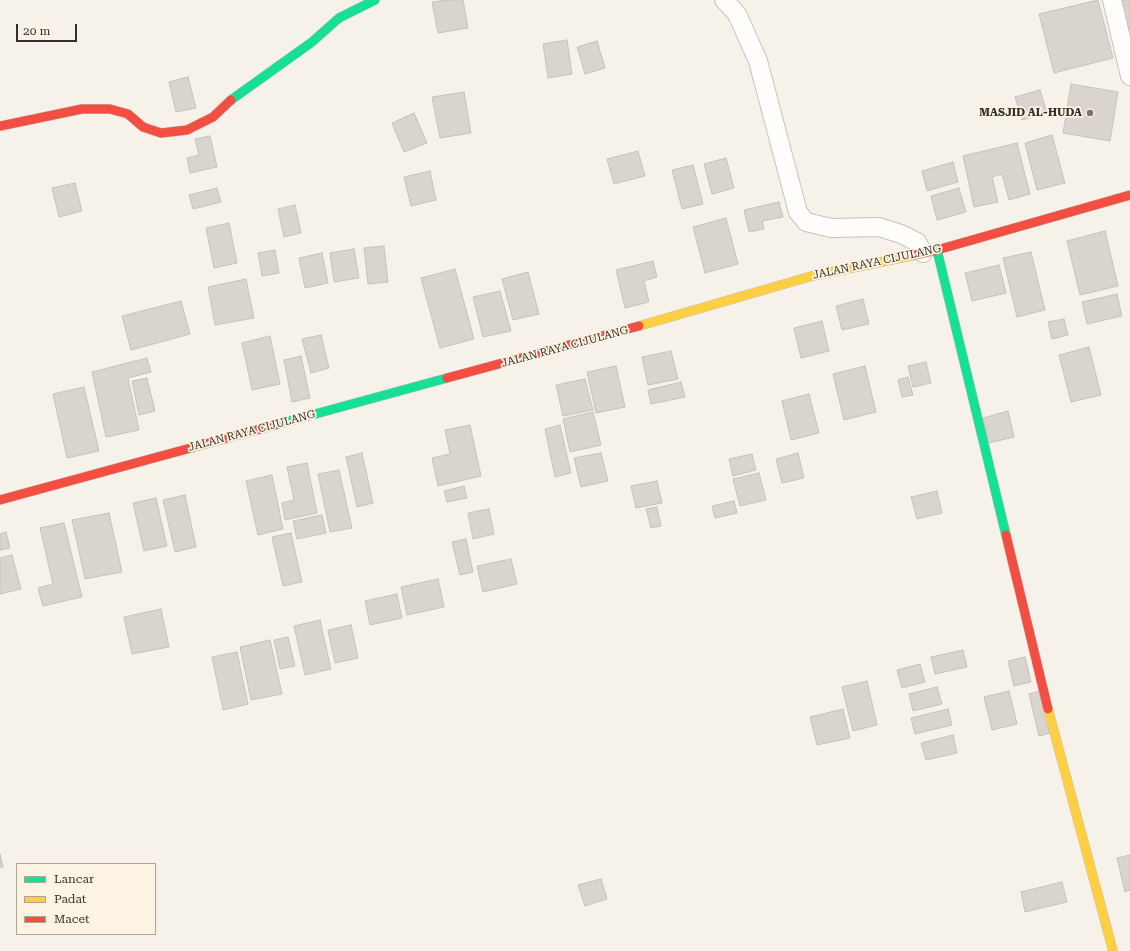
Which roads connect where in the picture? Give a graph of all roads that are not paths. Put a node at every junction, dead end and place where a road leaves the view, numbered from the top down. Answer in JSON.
{"nodes":[{"id":1,"x":375,"y":0,"type":"edge"},
{"id":2,"x":724,"y":0,"type":"edge"},
{"id":3,"x":1112,"y":0,"type":"edge"},
{"id":4,"x":1130,"y":76,"type":"edge"},
{"id":5,"x":0,"y":126,"type":"edge"},
{"id":6,"x":1130,"y":195,"type":"edge"},
{"id":7,"x":930,"y":251,"type":"junction"},
{"id":8,"x":0,"y":500,"type":"edge"},
{"id":9,"x":1113,"y":951,"type":"edge"}],
"edges":[{"from":1,"to":5,"type":"main road"},
{"from":2,"to":7,"type":"street"},
{"from":3,"to":4,"type":"street"},
{"from":6,"to":7,"type":"main road","name":"JALAN RAYA CIJULANG"},
{"from":7,"to":8,"type":"main road","name":"JALAN RAYA CIJULANG"},
{"from":7,"to":9,"type":"main road"}]}
